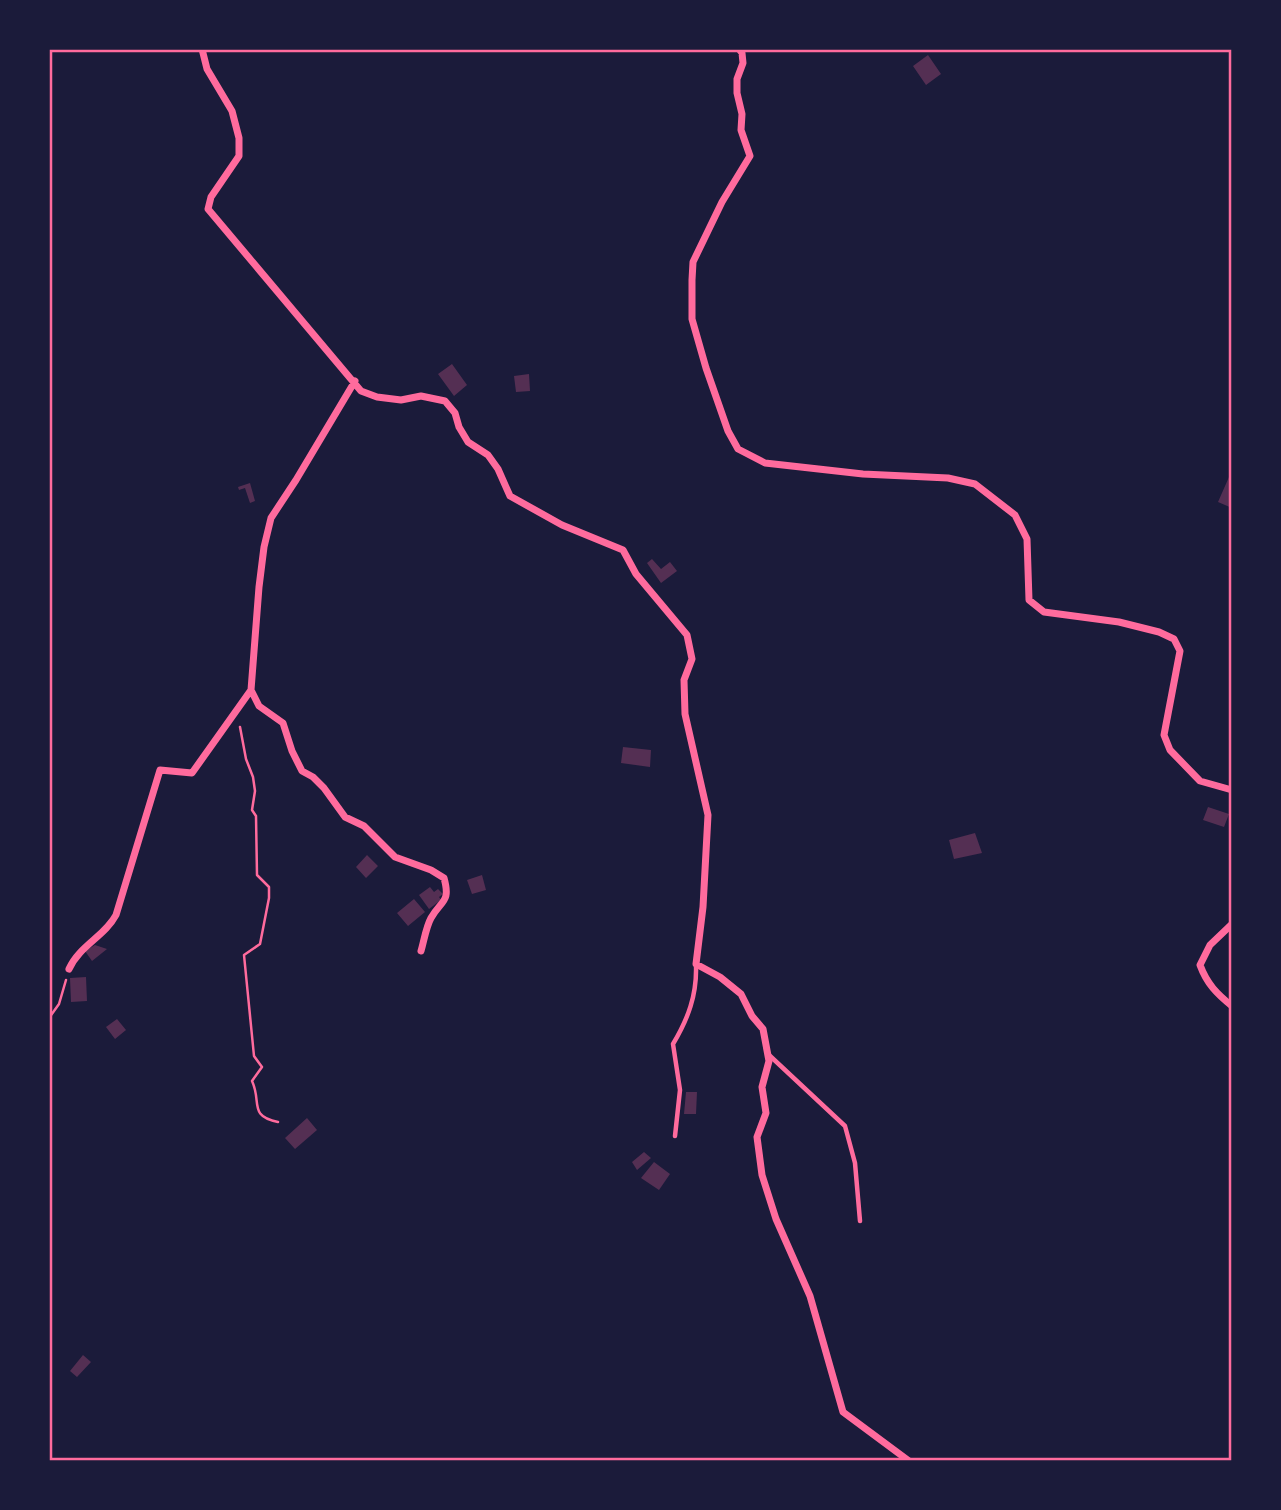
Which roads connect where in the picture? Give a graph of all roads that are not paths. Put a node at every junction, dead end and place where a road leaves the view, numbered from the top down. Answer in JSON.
{"nodes":[{"id":1,"x":202,"y":49,"type":"edge"},
{"id":2,"x":739,"y":49,"type":"edge"},
{"id":3,"x":355,"y":381,"type":"junction"},
{"id":4,"x":251,"y":690,"type":"junction"},
{"id":5,"x":1232,"y":790,"type":"edge"},
{"id":6,"x":1232,"y":924,"type":"edge"},
{"id":7,"x":421,"y":951,"type":"dead end"},
{"id":8,"x":696,"y":964,"type":"junction"},
{"id":9,"x":69,"y":969,"type":"road end"},
{"id":10,"x":1232,"y":1006,"type":"edge"},
{"id":11,"x":769,"y":1054,"type":"junction"},
{"id":12,"x":675,"y":1136,"type":"dead end"},
{"id":13,"x":860,"y":1221,"type":"dead end"},
{"id":14,"x":909,"y":1461,"type":"edge"}],
"edges":[{"from":1,"to":3,"type":"street"},
{"from":2,"to":5,"type":"street"},
{"from":3,"to":4,"type":"street"},
{"from":3,"to":8,"type":"street"},
{"from":4,"to":7,"type":"street"},
{"from":4,"to":9,"type":"street"},
{"from":6,"to":10,"type":"street"},
{"from":8,"to":11,"type":"street"},
{"from":8,"to":12,"type":"lane"},
{"from":11,"to":13,"type":"lane"},
{"from":11,"to":14,"type":"street"}]}
